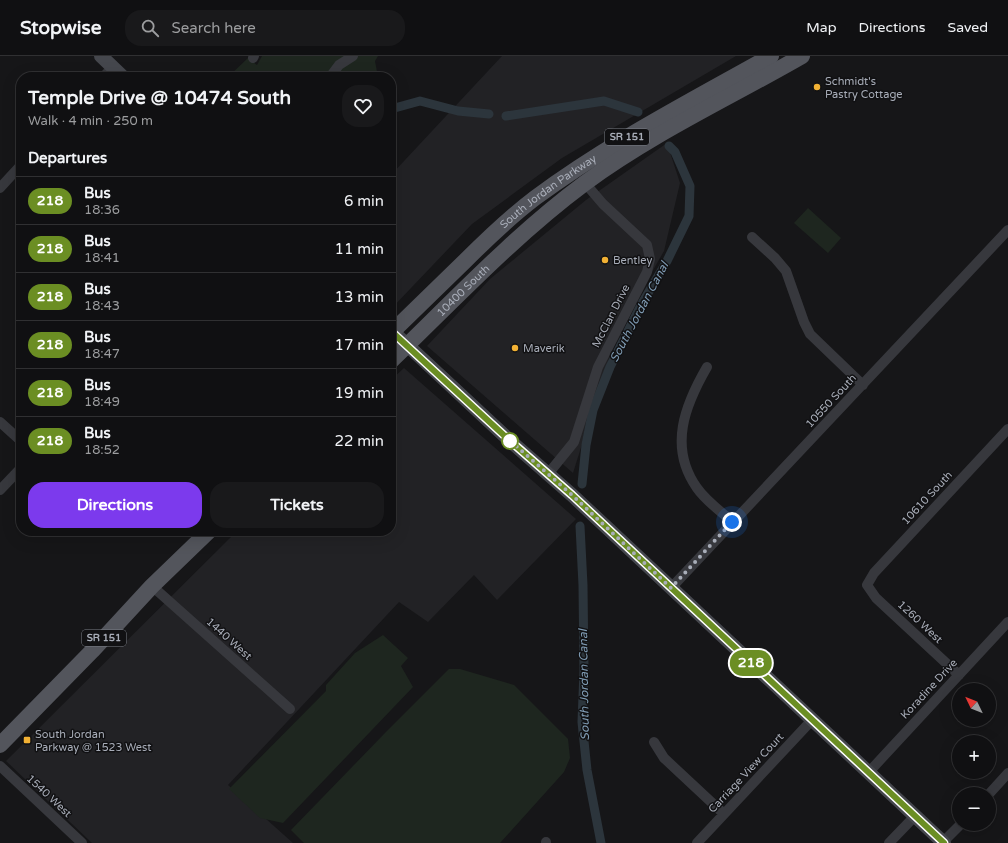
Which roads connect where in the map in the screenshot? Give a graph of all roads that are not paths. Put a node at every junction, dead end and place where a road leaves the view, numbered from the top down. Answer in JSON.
{"nodes":[{"id":1,"x":101,"y":56,"type":"edge"},
{"id":2,"x":353,"y":56,"type":"edge"},
{"id":3,"x":772,"y":56,"type":"edge"},
{"id":4,"x":802,"y":56,"type":"edge"},
{"id":5,"x":108,"y":72,"type":"edge"},
{"id":6,"x":334,"y":72,"type":"edge"},
{"id":7,"x":16,"y":170,"type":"edge"},
{"id":8,"x":585,"y":183,"type":"junction"},
{"id":9,"x":0,"y":188,"type":"edge"},
{"id":10,"x":536,"y":222,"type":"joint"},
{"id":11,"x":1008,"y":230,"type":"edge"},
{"id":12,"x":494,"y":234,"type":"joint"},
{"id":13,"x":752,"y":236,"type":"dead end"},
{"id":14,"x":396,"y":327,"type":"edge"},
{"id":15,"x":396,"y":336,"type":"edge"},
{"id":16,"x":407,"y":345,"type":"junction"},
{"id":17,"x":396,"y":356,"type":"edge"},
{"id":18,"x":707,"y":367,"type":"dead end"},
{"id":19,"x":863,"y":385,"type":"junction"},
{"id":20,"x":0,"y":422,"type":"edge"},
{"id":21,"x":1008,"y":429,"type":"edge"},
{"id":22,"x":16,"y":436,"type":"edge"},
{"id":23,"x":16,"y":473,"type":"edge"},
{"id":24,"x":548,"y":474,"type":"junction"},
{"id":25,"x":0,"y":490,"type":"edge"},
{"id":26,"x":732,"y":522,"type":"junction"},
{"id":27,"x":204,"y":536,"type":"edge"},
{"id":28,"x":867,"y":585,"type":"joint"},
{"id":29,"x":152,"y":586,"type":"junction"},
{"id":30,"x":671,"y":588,"type":"junction"},
{"id":31,"x":1008,"y":622,"type":"edge"},
{"id":32,"x":959,"y":675,"type":"junction"},
{"id":33,"x":290,"y":709,"type":"dead end"},
{"id":34,"x":812,"y":720,"type":"junction"},
{"id":35,"x":654,"y":742,"type":"dead end"},
{"id":36,"x":0,"y":745,"type":"edge"},
{"id":37,"x":0,"y":766,"type":"edge"},
{"id":38,"x":868,"y":773,"type":"junction"},
{"id":39,"x":1008,"y":773,"type":"edge"},
{"id":40,"x":995,"y":787,"type":"edge"},
{"id":41,"x":724,"y":814,"type":"junction"},
{"id":42,"x":915,"y":816,"type":"junction"},
{"id":43,"x":954,"y":831,"type":"edge"},
{"id":44,"x":82,"y":843,"type":"edge"},
{"id":45,"x":697,"y":843,"type":"edge"},
{"id":46,"x":890,"y":843,"type":"edge"},
{"id":47,"x":944,"y":843,"type":"edge"}],
"edges":[{"from":1,"to":5,"type":"street"},
{"from":2,"to":6,"type":"street"},
{"from":3,"to":12,"type":"main road","name":"South Jordan Parkway","number":"SR 151"},
{"from":4,"to":8,"type":"main road","name":"South Jordan Parkway","number":"SR 151"},
{"from":7,"to":9,"type":"street"},
{"from":8,"to":10,"type":"main road","name":"South Jordan Parkway","number":"SR 151"},
{"from":8,"to":24,"type":"street","name":"McClan Drive"},
{"from":10,"to":16,"type":"main road","name":"10400 South","number":"SR 151"},
{"from":11,"to":19,"type":"street","name":"10550 South"},
{"from":12,"to":14,"type":"main road","name":"10400 South","number":"SR 151"},
{"from":13,"to":19,"type":"street"},
{"from":15,"to":16,"type":"street"},
{"from":16,"to":17,"type":"main road","name":"10400 South","number":"SR 151"},
{"from":16,"to":24,"type":"street"},
{"from":18,"to":26,"type":"street"},
{"from":19,"to":26,"type":"street","name":"10550 South"},
{"from":20,"to":22,"type":"street"},
{"from":21,"to":28,"type":"street","name":"10610 South"},
{"from":23,"to":25,"type":"street"},
{"from":24,"to":30,"type":"street"},
{"from":26,"to":30,"type":"street","name":"10550 South"},
{"from":27,"to":29,"type":"main road","number":"SR 151"},
{"from":28,"to":32,"type":"street","name":"1260 West"},
{"from":29,"to":33,"type":"street","name":"1440 West"},
{"from":29,"to":36,"type":"main road","number":"SR 151"},
{"from":30,"to":34,"type":"street"},
{"from":31,"to":32,"type":"street","name":"Koradine Drive"},
{"from":32,"to":38,"type":"street","name":"Koradine Drive"},
{"from":34,"to":38,"type":"street"},
{"from":34,"to":41,"type":"street","name":"Carriage View Court"},
{"from":35,"to":41,"type":"street"},
{"from":37,"to":44,"type":"street","name":"1540 West"},
{"from":38,"to":42,"type":"street"},
{"from":39,"to":40,"type":"street"},
{"from":41,"to":45,"type":"street","name":"Carriage View Court"},
{"from":42,"to":46,"type":"street"},
{"from":42,"to":47,"type":"street"},
{"from":43,"to":47,"type":"street"}]}
